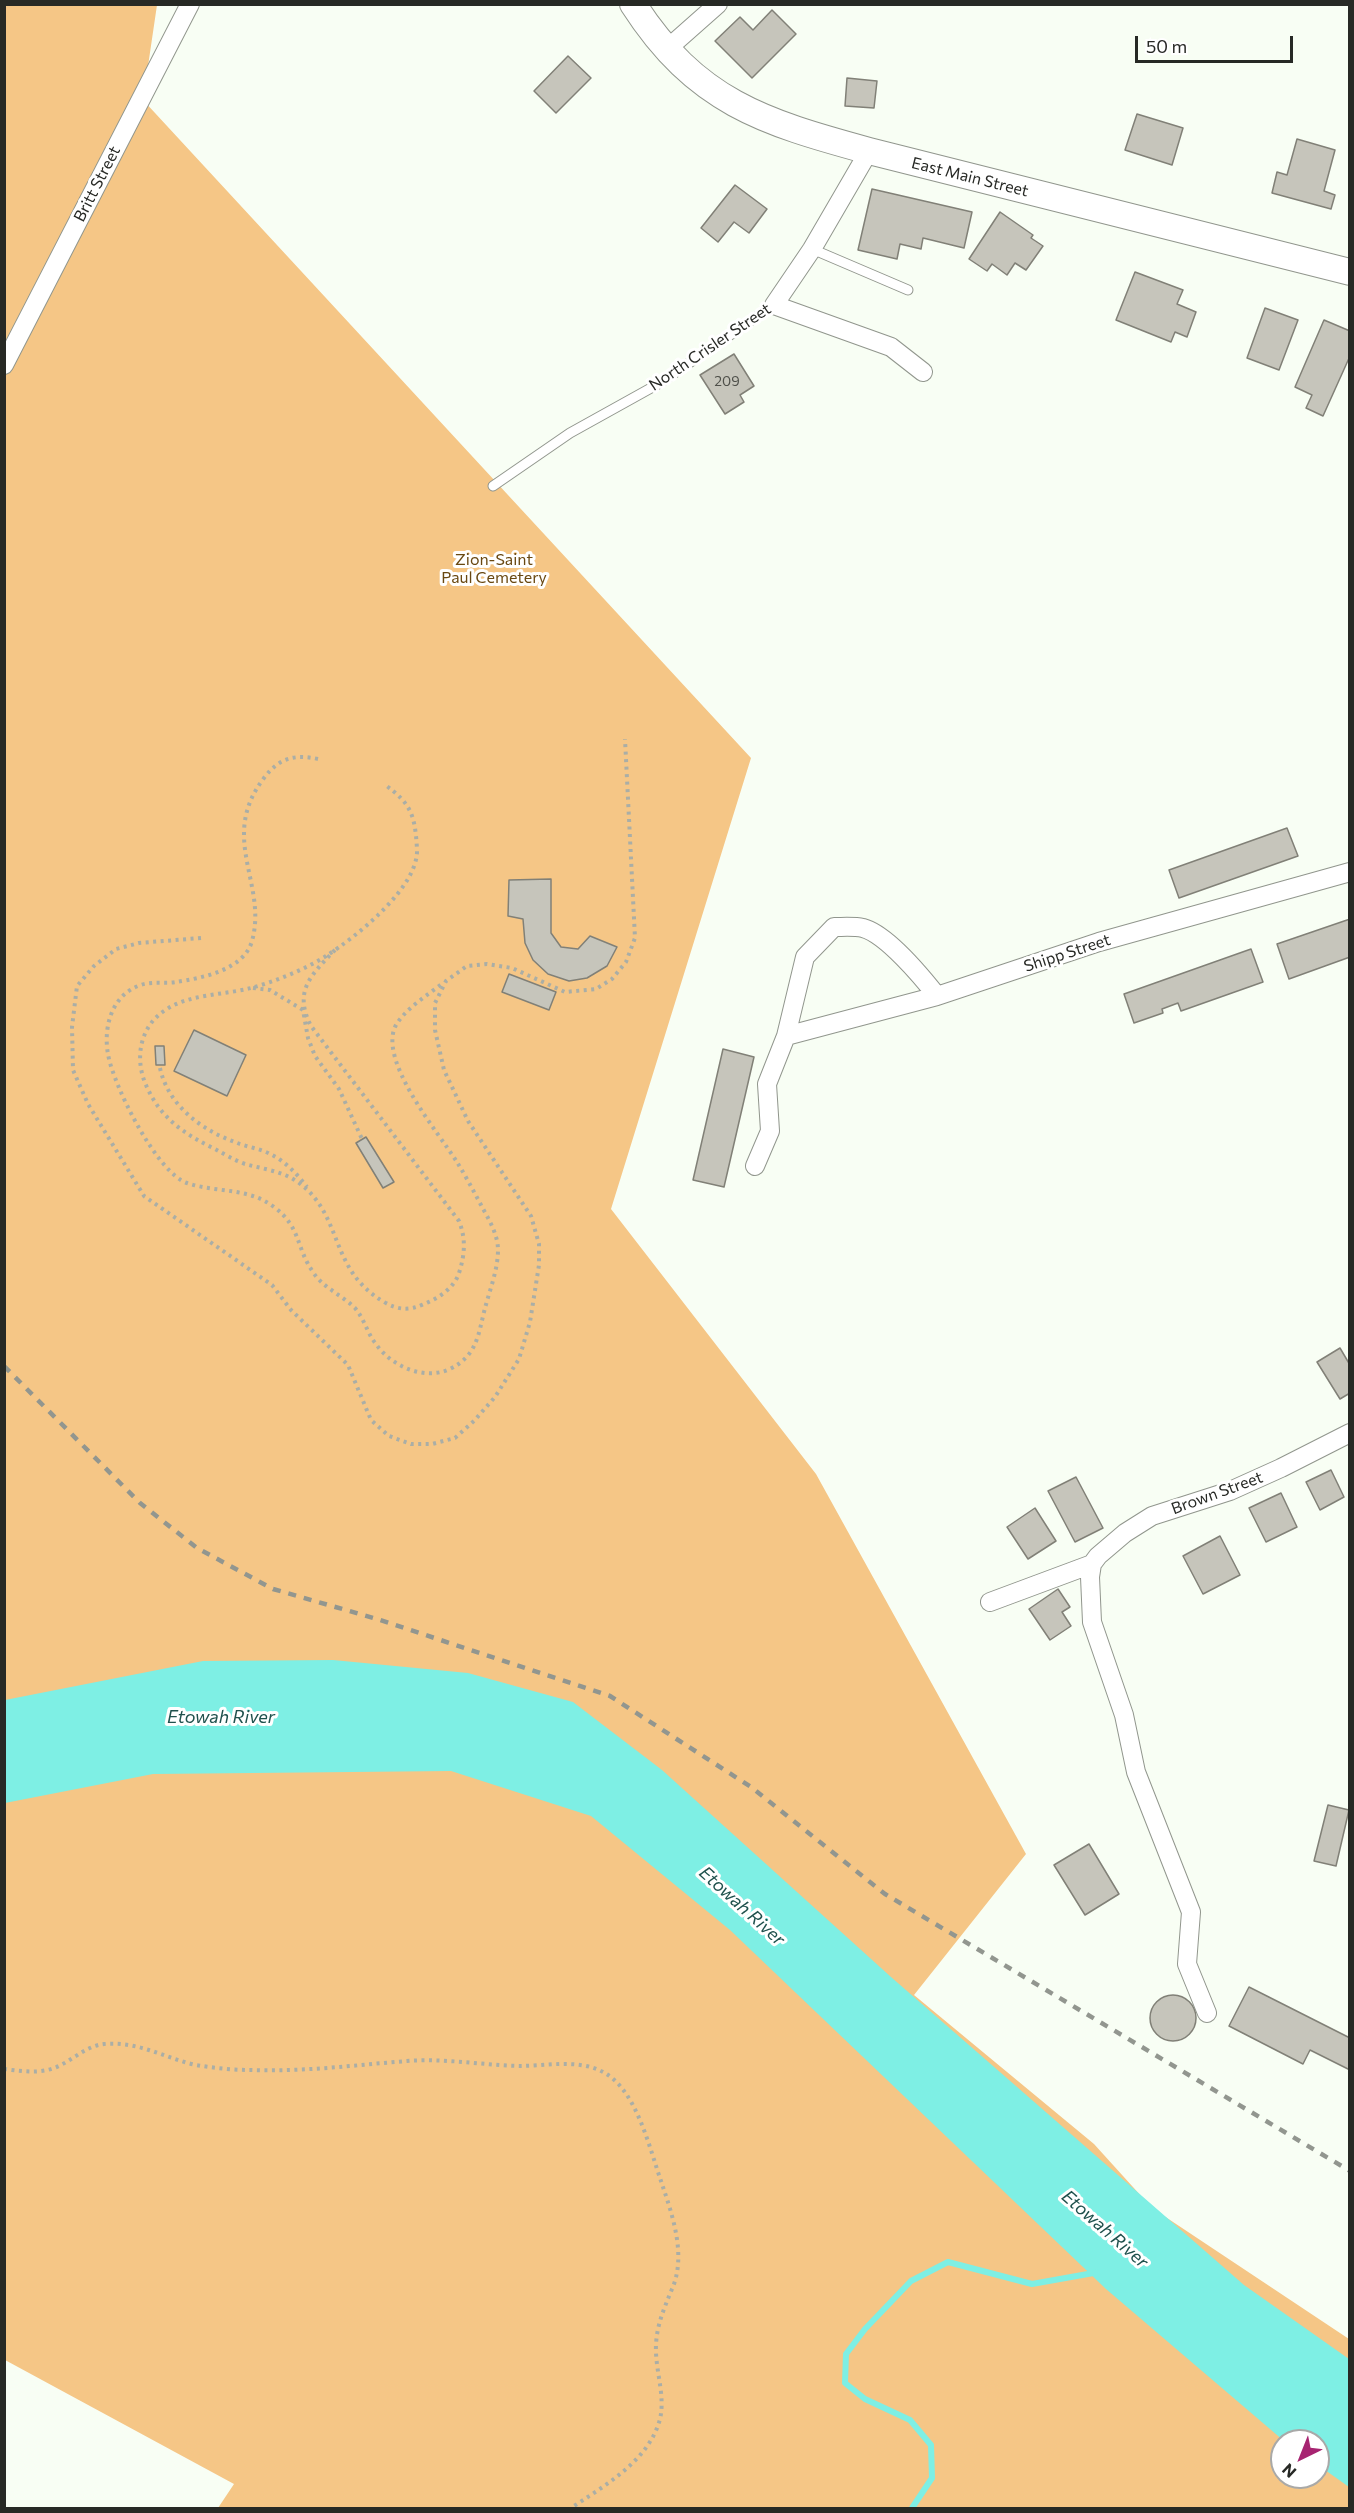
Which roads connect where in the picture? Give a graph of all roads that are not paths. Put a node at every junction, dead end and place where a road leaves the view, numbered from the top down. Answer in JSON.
{"nodes":[{"id":1,"x":190,"y":4,"type":"edge"},
{"id":2,"x":633,"y":4,"type":"edge"},
{"id":3,"x":718,"y":4,"type":"edge"},
{"id":4,"x":666,"y":50,"type":"junction"},
{"id":5,"x":869,"y":151,"type":"junction"},
{"id":6,"x":812,"y":249,"type":"junction"},
{"id":7,"x":1350,"y":272,"type":"edge"},
{"id":8,"x":908,"y":290,"type":"dead end"},
{"id":9,"x":774,"y":305,"type":"junction"},
{"id":10,"x":4,"y":365,"type":"edge"},
{"id":11,"x":923,"y":372,"type":"dead end"},
{"id":12,"x":493,"y":486,"type":"dead end"},
{"id":13,"x":1350,"y":872,"type":"edge"},
{"id":14,"x":937,"y":996,"type":"junction"},
{"id":15,"x":786,"y":1036,"type":"junction"},
{"id":16,"x":755,"y":1166,"type":"dead end"},
{"id":17,"x":1350,"y":1433,"type":"edge"},
{"id":18,"x":1092,"y":1564,"type":"junction"},
{"id":19,"x":990,"y":1602,"type":"dead end"},
{"id":20,"x":1207,"y":2013,"type":"dead end"}],
"edges":[{"from":1,"to":10,"type":"street","name":"Britt Street"},
{"from":2,"to":4,"type":"main road","name":"East Main Street"},
{"from":3,"to":4,"type":"street"},
{"from":4,"to":5,"type":"main road","name":"East Main Street"},
{"from":5,"to":6,"type":"street","name":"North Crisler Street"},
{"from":5,"to":7,"type":"main road","name":"East Main Street"},
{"from":6,"to":8,"type":"lane"},
{"from":6,"to":9,"type":"street","name":"North Crisler Street"},
{"from":9,"to":11,"type":"street"},
{"from":9,"to":12,"type":"lane","name":"North Crisler Street"},
{"from":13,"to":14,"type":"street","name":"Shipp Street"},
{"from":14,"to":15,"type":"street","name":"Shipp Street"},
{"from":14,"to":15,"type":"street"},
{"from":15,"to":16,"type":"street"},
{"from":17,"to":18,"type":"street","name":"Brown Street"},
{"from":18,"to":19,"type":"street"},
{"from":18,"to":20,"type":"street"}]}
